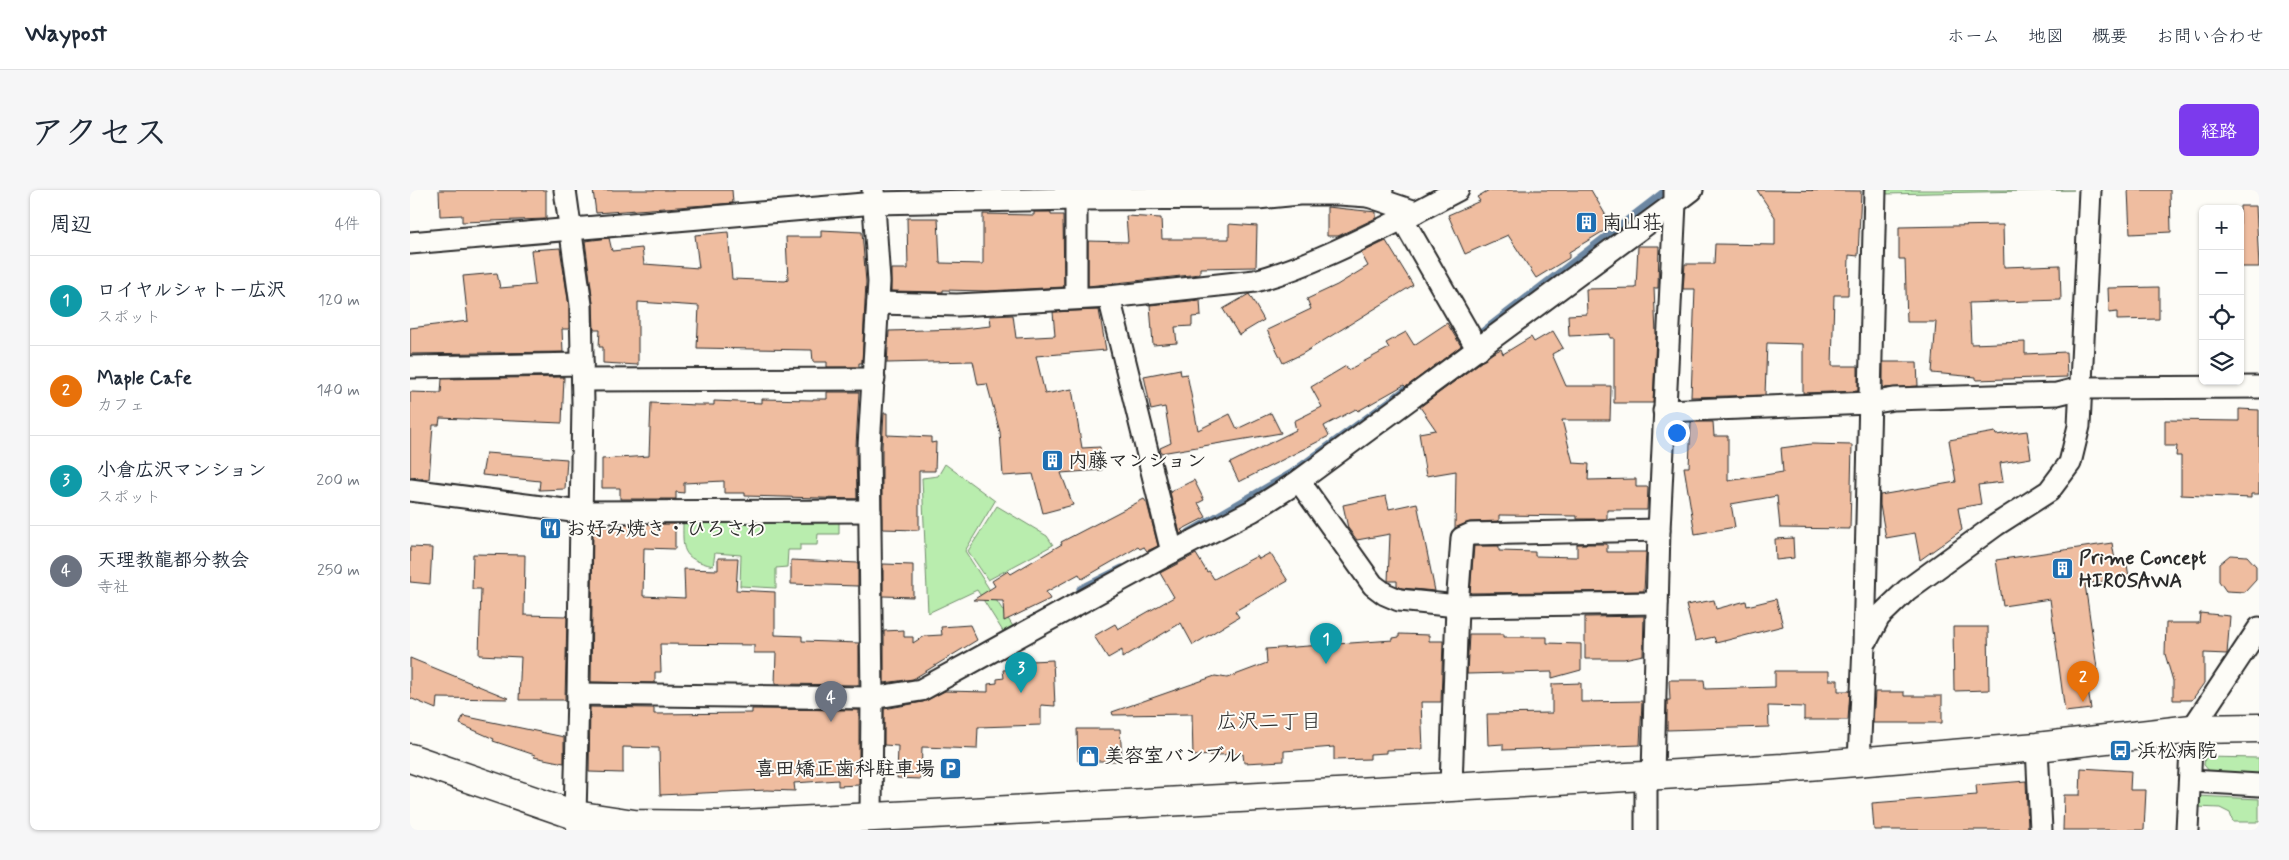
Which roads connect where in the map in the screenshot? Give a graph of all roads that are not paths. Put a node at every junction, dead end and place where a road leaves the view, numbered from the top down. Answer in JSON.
{"nodes":[{"id":1,"x":565,"y":190,"type":"edge"},
{"id":2,"x":1458,"y":190,"type":"edge"},
{"id":3,"x":1875,"y":190,"type":"edge"},
{"id":4,"x":2090,"y":190,"type":"edge"},
{"id":5,"x":1375,"y":193,"type":"edge"},
{"id":6,"x":1076,"y":194,"type":"edge"},
{"id":7,"x":1679,"y":194,"type":"edge"},
{"id":8,"x":874,"y":197,"type":"edge"},
{"id":9,"x":1409,"y":215,"type":"junction"},
{"id":10,"x":572,"y":229,"type":"junction"},
{"id":11,"x":410,"y":243,"type":"edge"},
{"id":12,"x":1109,"y":297,"type":"junction"},
{"id":13,"x":1076,"y":298,"type":"junction"},
{"id":14,"x":878,"y":303,"type":"junction"},
{"id":15,"x":1478,"y":350,"type":"junction"},
{"id":16,"x":410,"y":367,"type":"edge"},
{"id":17,"x":582,"y":372,"type":"junction"},
{"id":18,"x":874,"y":379,"type":"junction"},
{"id":19,"x":2259,"y":387,"type":"edge"},
{"id":20,"x":2081,"y":388,"type":"junction"},
{"id":21,"x":1870,"y":403,"type":"junction"},
{"id":22,"x":1664,"y":411,"type":"junction"},
{"id":23,"x":1299,"y":482,"type":"junction"},
{"id":24,"x":410,"y":490,"type":"edge"},
{"id":25,"x":870,"y":511,"type":"junction"},
{"id":26,"x":580,"y":512,"type":"junction"},
{"id":27,"x":1659,"y":530,"type":"junction"},
{"id":28,"x":1172,"y":552,"type":"junction"},
{"id":29,"x":1658,"y":603,"type":"junction"},
{"id":30,"x":1457,"y":606,"type":"junction"},
{"id":31,"x":2259,"y":628,"type":"edge"},
{"id":32,"x":1864,"y":645,"type":"junction"},
{"id":33,"x":578,"y":694,"type":"junction"},
{"id":34,"x":872,"y":698,"type":"junction"},
{"id":35,"x":2259,"y":728,"type":"edge"},
{"id":36,"x":2192,"y":729,"type":"junction"},
{"id":37,"x":2036,"y":747,"type":"junction"},
{"id":38,"x":410,"y":758,"type":"edge"},
{"id":39,"x":1859,"y":762,"type":"junction"},
{"id":40,"x":1649,"y":775,"type":"junction"},
{"id":41,"x":2191,"y":781,"type":"junction"},
{"id":42,"x":2259,"y":786,"type":"edge"},
{"id":43,"x":1452,"y":787,"type":"junction"},
{"id":44,"x":871,"y":816,"type":"junction"},
{"id":45,"x":967,"y":820,"type":"edge"},
{"id":46,"x":576,"y":823,"type":"edge"},
{"id":47,"x":1646,"y":830,"type":"edge"},
{"id":48,"x":2041,"y":830,"type":"edge"},
{"id":49,"x":2187,"y":830,"type":"edge"}],
"edges":[{"from":1,"to":10,"type":"street"},
{"from":2,"to":9,"type":"street"},
{"from":3,"to":21,"type":"street"},
{"from":4,"to":20,"type":"street"},
{"from":5,"to":6,"type":"street"},
{"from":5,"to":9,"type":"street"},
{"from":6,"to":8,"type":"street"},
{"from":6,"to":13,"type":"street"},
{"from":7,"to":15,"type":"street"},
{"from":7,"to":22,"type":"street"},
{"from":8,"to":10,"type":"street"},
{"from":8,"to":14,"type":"street"},
{"from":9,"to":12,"type":"street"},
{"from":9,"to":15,"type":"street"},
{"from":10,"to":11,"type":"street"},
{"from":10,"to":17,"type":"street"},
{"from":12,"to":13,"type":"street"},
{"from":12,"to":28,"type":"street"},
{"from":13,"to":14,"type":"street"},
{"from":14,"to":18,"type":"street"},
{"from":15,"to":23,"type":"street"},
{"from":16,"to":17,"type":"street"},
{"from":17,"to":18,"type":"street"},
{"from":17,"to":26,"type":"street"},
{"from":18,"to":25,"type":"street"},
{"from":19,"to":20,"type":"street"},
{"from":20,"to":21,"type":"street"},
{"from":20,"to":32,"type":"street"},
{"from":21,"to":22,"type":"street"},
{"from":21,"to":32,"type":"street"},
{"from":22,"to":27,"type":"street"},
{"from":23,"to":28,"type":"street"},
{"from":23,"to":30,"type":"street"},
{"from":24,"to":26,"type":"street"},
{"from":25,"to":26,"type":"street"},
{"from":25,"to":34,"type":"street"},
{"from":26,"to":33,"type":"street"},
{"from":27,"to":29,"type":"street"},
{"from":27,"to":30,"type":"street"},
{"from":28,"to":34,"type":"street"},
{"from":29,"to":30,"type":"street"},
{"from":29,"to":40,"type":"street"},
{"from":30,"to":43,"type":"street"},
{"from":31,"to":36,"type":"street"},
{"from":32,"to":39,"type":"street"},
{"from":33,"to":34,"type":"street"},
{"from":33,"to":46,"type":"street"},
{"from":34,"to":44,"type":"street"},
{"from":35,"to":36,"type":"street"},
{"from":36,"to":37,"type":"street"},
{"from":36,"to":41,"type":"street"},
{"from":37,"to":39,"type":"street"},
{"from":37,"to":48,"type":"street"},
{"from":38,"to":46,"type":"street"},
{"from":39,"to":40,"type":"street"},
{"from":40,"to":43,"type":"street"},
{"from":40,"to":47,"type":"street"},
{"from":41,"to":42,"type":"street"},
{"from":41,"to":49,"type":"street"},
{"from":43,"to":45,"type":"street"},
{"from":44,"to":45,"type":"street"},
{"from":44,"to":46,"type":"street"}]}
